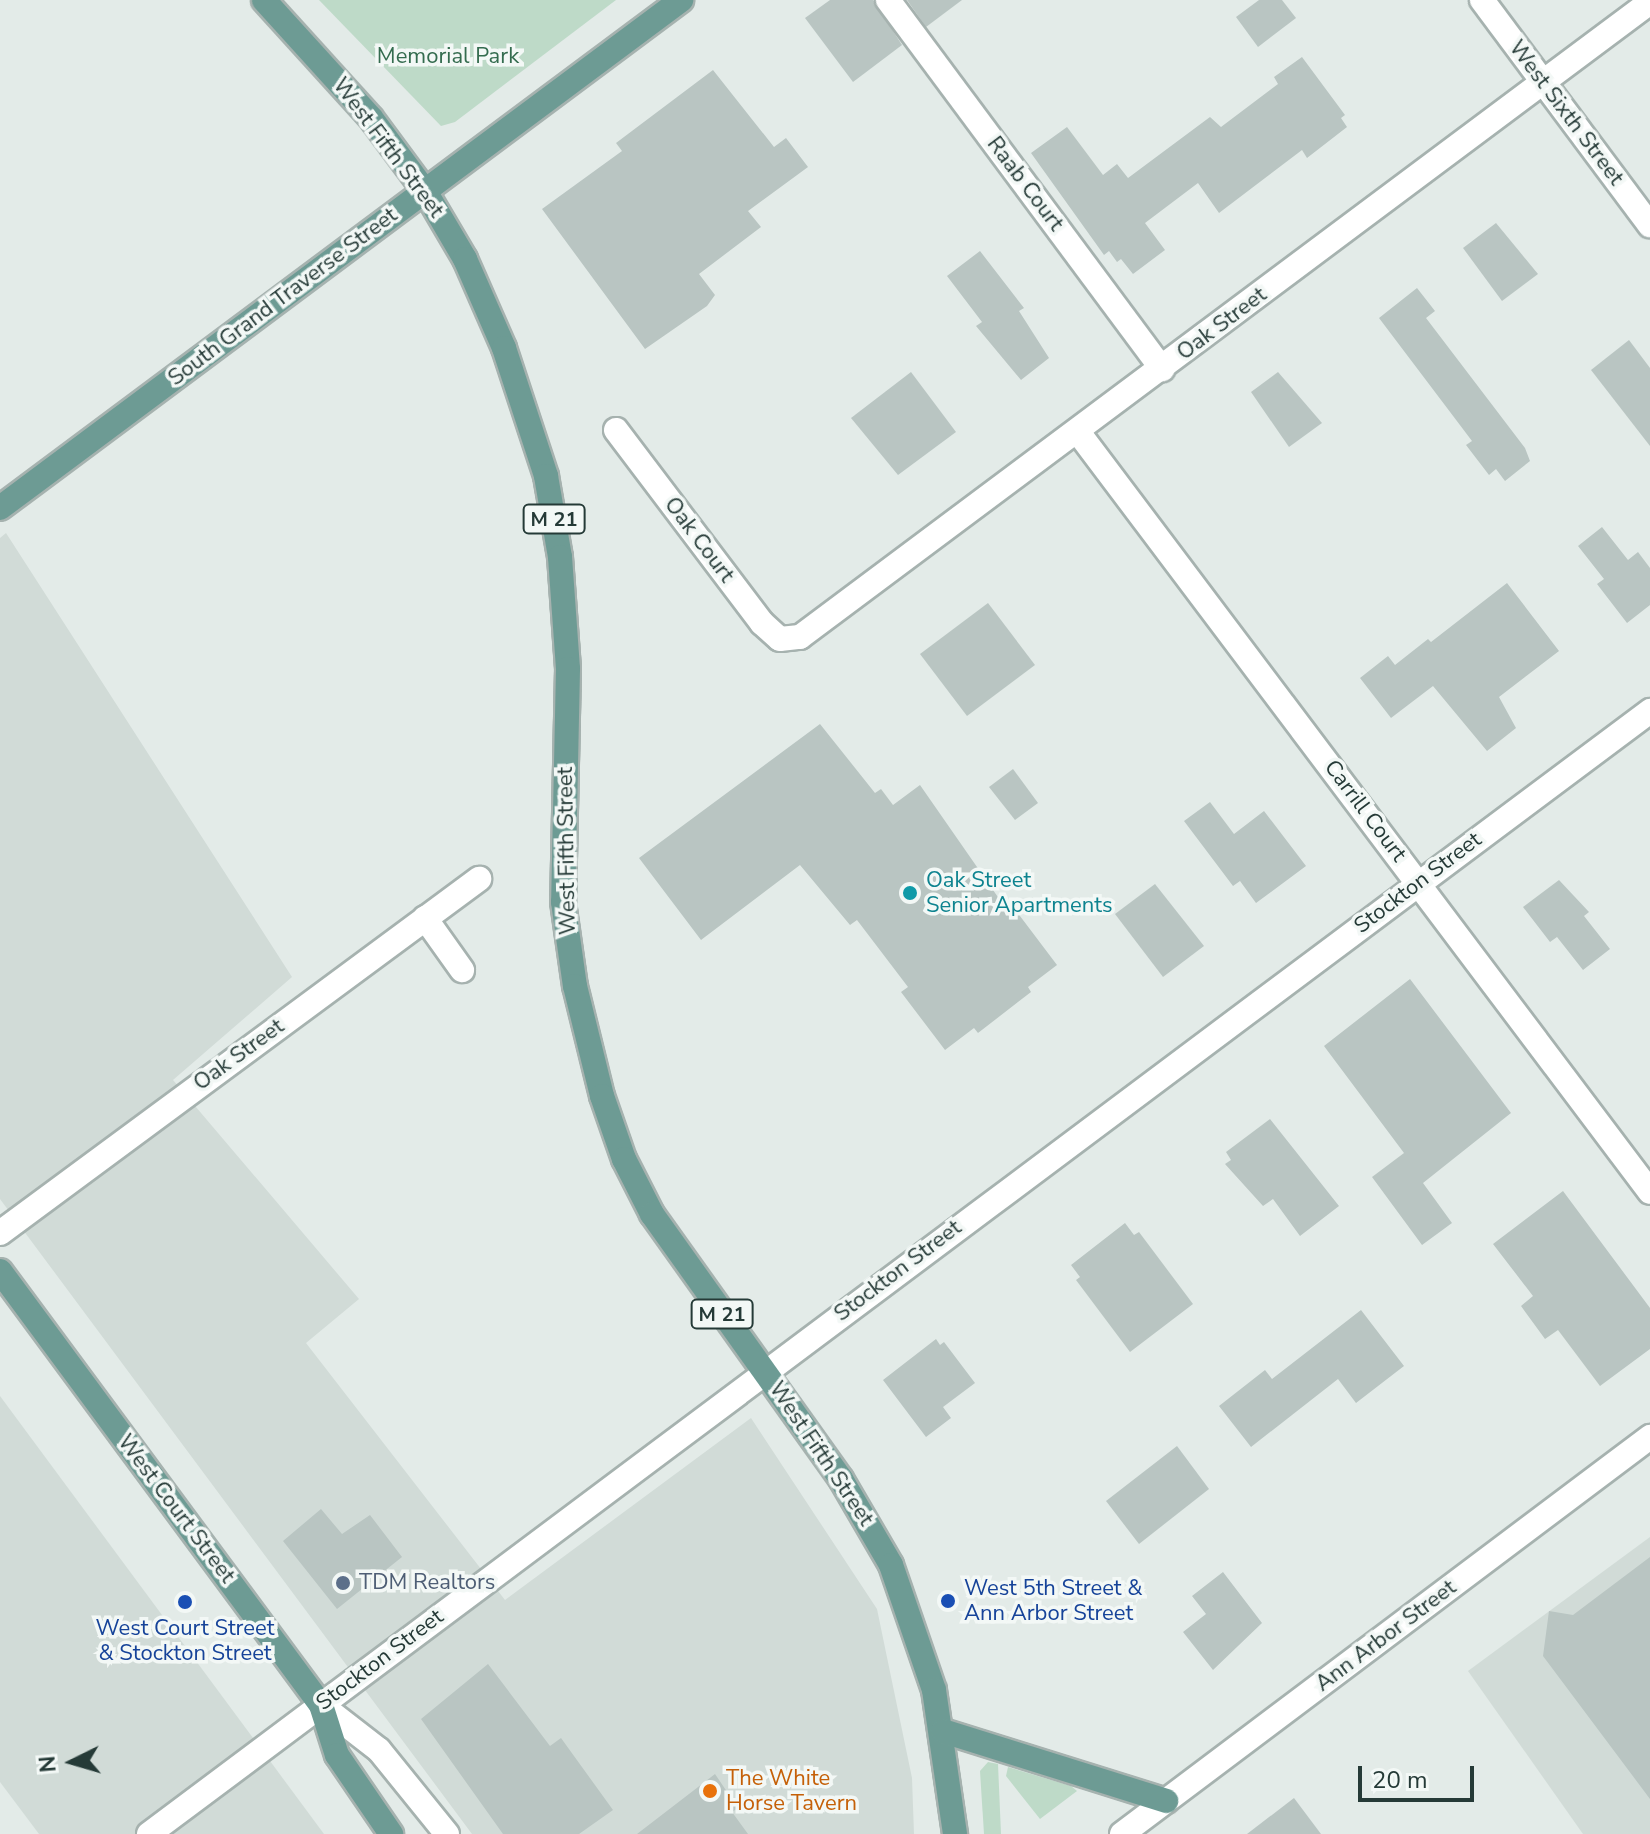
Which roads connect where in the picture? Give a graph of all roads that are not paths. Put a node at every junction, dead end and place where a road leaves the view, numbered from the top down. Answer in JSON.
{"nodes":[{"id":1,"x":264,"y":0,"type":"edge"},
{"id":2,"x":681,"y":0,"type":"edge"},
{"id":3,"x":888,"y":0,"type":"edge"},
{"id":4,"x":1482,"y":0,"type":"edge"},
{"id":5,"x":1650,"y":2,"type":"edge"},
{"id":6,"x":1543,"y":83,"type":"junction"},
{"id":7,"x":425,"y":191,"type":"junction"},
{"id":8,"x":1650,"y":225,"type":"edge"},
{"id":9,"x":1162,"y":369,"type":"junction"},
{"id":10,"x":616,"y":430,"type":"dead end"},
{"id":11,"x":1078,"y":432,"type":"junction"},
{"id":12,"x":0,"y":508,"type":"edge"},
{"id":13,"x":790,"y":640,"type":"joint"},
{"id":14,"x":1650,"y":711,"type":"edge"},
{"id":15,"x":479,"y":879,"type":"dead end"},
{"id":16,"x":1418,"y":882,"type":"junction"},
{"id":17,"x":425,"y":918,"type":"junction"},
{"id":18,"x":462,"y":970,"type":"dead end"},
{"id":19,"x":1650,"y":1192,"type":"edge"},
{"id":20,"x":0,"y":1233,"type":"edge"},
{"id":21,"x":0,"y":1271,"type":"edge"},
{"id":22,"x":764,"y":1373,"type":"junction"},
{"id":23,"x":1650,"y":1437,"type":"edge"},
{"id":24,"x":321,"y":1705,"type":"junction"},
{"id":25,"x":943,"y":1731,"type":"junction"},
{"id":26,"x":1166,"y":1801,"type":"junction"},
{"id":27,"x":149,"y":1834,"type":"edge"},
{"id":28,"x":391,"y":1834,"type":"edge"},
{"id":29,"x":447,"y":1834,"type":"edge"},
{"id":30,"x":955,"y":1834,"type":"edge"},
{"id":31,"x":1122,"y":1834,"type":"edge"}],
"edges":[{"from":1,"to":7,"type":"main road","name":"West Fifth Street","number":"M 21"},
{"from":2,"to":7,"type":"main road","name":"South Grand Traverse Street"},
{"from":3,"to":9,"type":"street","name":"Raab Court"},
{"from":4,"to":6,"type":"street","name":"West Sixth Street"},
{"from":5,"to":6,"type":"street","name":"Oak Street"},
{"from":6,"to":8,"type":"street","name":"West Sixth Street"},
{"from":6,"to":9,"type":"street","name":"Oak Street"},
{"from":7,"to":12,"type":"main road","name":"South Grand Traverse Street"},
{"from":7,"to":22,"type":"main road","name":"West Fifth Street","number":"M 21"},
{"from":9,"to":11,"type":"street","name":"Oak Street"},
{"from":10,"to":13,"type":"street","name":"Oak Court"},
{"from":11,"to":13,"type":"street","name":"Oak Street"},
{"from":11,"to":16,"type":"street","name":"Carrill Court"},
{"from":14,"to":16,"type":"street","name":"Stockton Street"},
{"from":15,"to":17,"type":"street","name":"Oak Street"},
{"from":16,"to":19,"type":"street","name":"Carrill Court"},
{"from":16,"to":22,"type":"street","name":"Stockton Street"},
{"from":17,"to":18,"type":"street"},
{"from":17,"to":20,"type":"street","name":"Oak Street"},
{"from":21,"to":24,"type":"main road","name":"West Court Street"},
{"from":22,"to":24,"type":"street","name":"Stockton Street"},
{"from":22,"to":25,"type":"main road","name":"West Fifth Street","number":"M 21"},
{"from":23,"to":26,"type":"street","name":"Ann Arbor Street"},
{"from":24,"to":27,"type":"street","name":"Stockton Street"},
{"from":24,"to":28,"type":"main road","name":"West Court Street"},
{"from":24,"to":29,"type":"street"},
{"from":25,"to":26,"type":"main road"},
{"from":25,"to":30,"type":"main road","name":"West Fifth Street","number":"M 21"},
{"from":26,"to":31,"type":"street","name":"Ann Arbor Street"}]}
